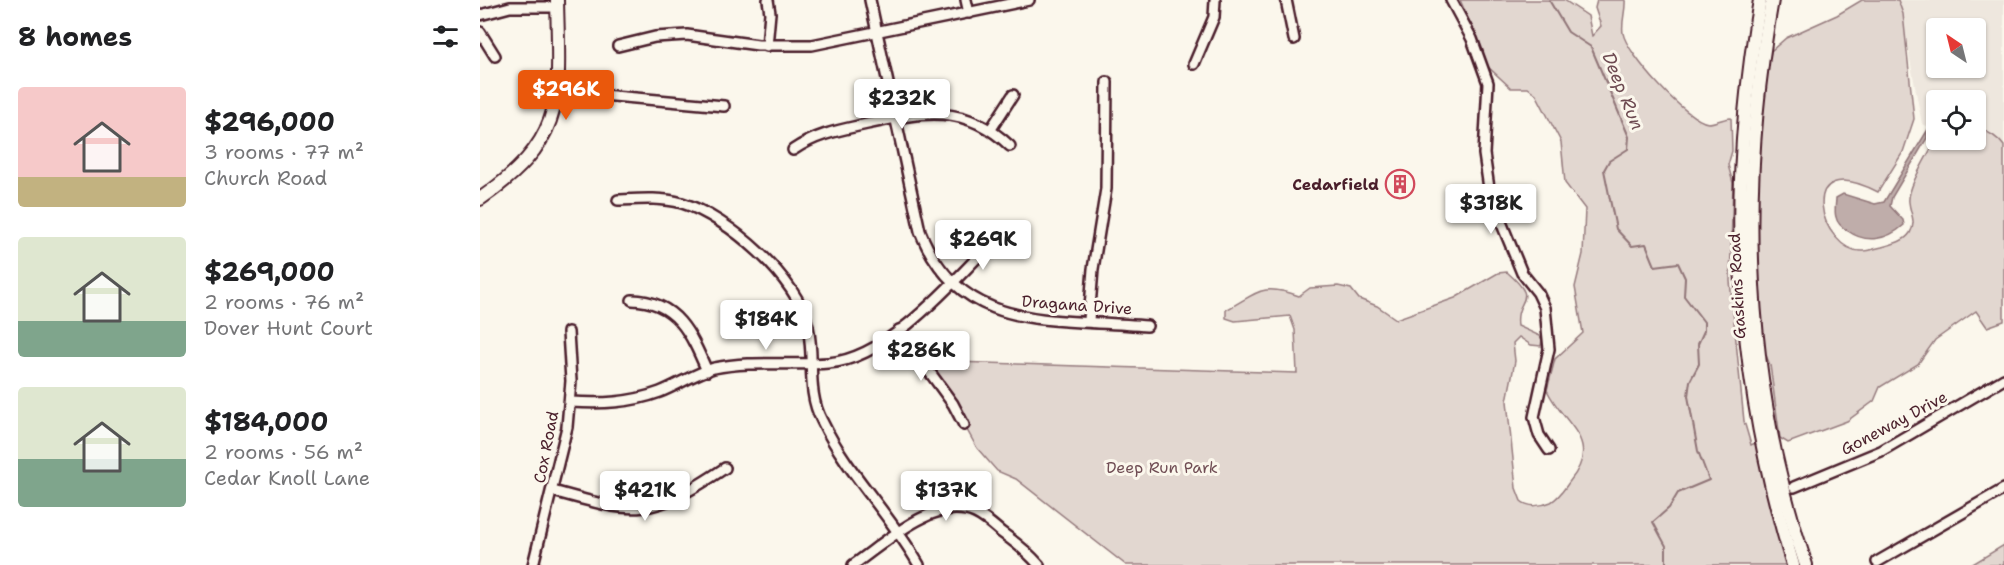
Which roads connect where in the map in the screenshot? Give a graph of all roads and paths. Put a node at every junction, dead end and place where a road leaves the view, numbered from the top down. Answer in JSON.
{"nodes":[{"id":1,"x":768,"y":0,"type":"edge"},
{"id":2,"x":870,"y":0,"type":"edge"},
{"id":3,"x":966,"y":0,"type":"edge"},
{"id":4,"x":1029,"y":0,"type":"edge"},
{"id":5,"x":1215,"y":0,"type":"edge"},
{"id":6,"x":1286,"y":0,"type":"edge"},
{"id":7,"x":1451,"y":0,"type":"edge"},
{"id":8,"x":1760,"y":0,"type":"edge"},
{"id":9,"x":1772,"y":0,"type":"edge"},
{"id":10,"x":557,"y":3,"type":"edge"},
{"id":11,"x":969,"y":13,"type":"junction"},
{"id":12,"x":480,"y":15,"type":"edge"},
{"id":13,"x":480,"y":32,"type":"edge"},
{"id":14,"x":877,"y":32,"type":"junction"},
{"id":15,"x":1294,"y":39,"type":"dead end"},
{"id":16,"x":618,"y":46,"type":"dead end"},
{"id":17,"x":767,"y":46,"type":"junction"},
{"id":18,"x":495,"y":56,"type":"dead end"},
{"id":19,"x":1194,"y":64,"type":"dead end"},
{"id":20,"x":1107,"y":82,"type":"dead end"},
{"id":21,"x":558,"y":91,"type":"junction"},
{"id":22,"x":1013,"y":95,"type":"dead end"},
{"id":23,"x":724,"y":106,"type":"dead end"},
{"id":24,"x":896,"y":118,"type":"junction"},
{"id":25,"x":991,"y":129,"type":"junction"},
{"id":26,"x":1010,"y":146,"type":"dead end"},
{"id":27,"x":793,"y":150,"type":"dead end"},
{"id":28,"x":480,"y":200,"type":"edge"},
{"id":29,"x":618,"y":201,"type":"dead end"},
{"id":30,"x":994,"y":240,"type":"dead end"},
{"id":31,"x":953,"y":283,"type":"junction"},
{"id":32,"x":632,"y":300,"type":"dead end"},
{"id":33,"x":1089,"y":320,"type":"junction"},
{"id":34,"x":1147,"y":326,"type":"dead end"},
{"id":35,"x":899,"y":330,"type":"junction"},
{"id":36,"x":568,"y":332,"type":"dead end"},
{"id":37,"x":811,"y":364,"type":"junction"},
{"id":38,"x":707,"y":370,"type":"junction"},
{"id":39,"x":2004,"y":379,"type":"edge"},
{"id":40,"x":570,"y":402,"type":"junction"},
{"id":41,"x":964,"y":425,"type":"dead end"},
{"id":42,"x":1549,"y":450,"type":"dead end"},
{"id":43,"x":725,"y":468,"type":"dead end"},
{"id":44,"x":1794,"y":487,"type":"dead end"},
{"id":45,"x":2004,"y":489,"type":"edge"},
{"id":46,"x":553,"y":491,"type":"junction"},
{"id":47,"x":898,"y":534,"type":"junction"},
{"id":48,"x":1877,"y":562,"type":"dead end"},
{"id":49,"x":533,"y":565,"type":"edge"},
{"id":50,"x":853,"y":565,"type":"edge"},
{"id":51,"x":919,"y":565,"type":"edge"},
{"id":52,"x":1039,"y":565,"type":"edge"},
{"id":53,"x":1793,"y":565,"type":"edge"},
{"id":54,"x":1806,"y":565,"type":"edge"}],
"edges":[{"from":1,"to":17,"type":"street"},
{"from":2,"to":14,"type":"street","name":"Dragana Drive"},
{"from":3,"to":11,"type":"street"},
{"from":4,"to":11,"type":"street"},
{"from":5,"to":19,"type":"street"},
{"from":6,"to":15,"type":"street"},
{"from":7,"to":42,"type":"street"},
{"from":8,"to":53,"type":"main road","name":"Gaskins Road"},
{"from":9,"to":54,"type":"main road","name":"Gaskins Road"},
{"from":10,"to":12,"type":"street"},
{"from":10,"to":21,"type":"main road"},
{"from":11,"to":14,"type":"street"},
{"from":13,"to":18,"type":"street"},
{"from":14,"to":17,"type":"street"},
{"from":14,"to":24,"type":"street","name":"Dragana Drive"},
{"from":16,"to":17,"type":"street"},
{"from":20,"to":33,"type":"street"},
{"from":21,"to":23,"type":"street"},
{"from":21,"to":28,"type":"main road"},
{"from":22,"to":25,"type":"street"},
{"from":24,"to":25,"type":"street"},
{"from":24,"to":27,"type":"street"},
{"from":24,"to":31,"type":"street","name":"Dragana Drive"},
{"from":25,"to":26,"type":"street"},
{"from":29,"to":37,"type":"street"},
{"from":30,"to":31,"type":"street"},
{"from":31,"to":33,"type":"street","name":"Dragana Drive"},
{"from":31,"to":35,"type":"street"},
{"from":32,"to":38,"type":"street"},
{"from":33,"to":34,"type":"street","name":"Dragana Drive"},
{"from":35,"to":37,"type":"street"},
{"from":35,"to":41,"type":"street"},
{"from":36,"to":40,"type":"street","name":"Cox Road"},
{"from":37,"to":38,"type":"street"},
{"from":37,"to":47,"type":"street"},
{"from":38,"to":40,"type":"street"},
{"from":39,"to":44,"type":"street","name":"Goneway Drive"},
{"from":40,"to":46,"type":"street","name":"Cox Road"},
{"from":43,"to":46,"type":"street"},
{"from":45,"to":48,"type":"street"},
{"from":46,"to":49,"type":"street","name":"Cox Road"},
{"from":47,"to":50,"type":"street"},
{"from":47,"to":51,"type":"street"},
{"from":47,"to":52,"type":"street"}]}
